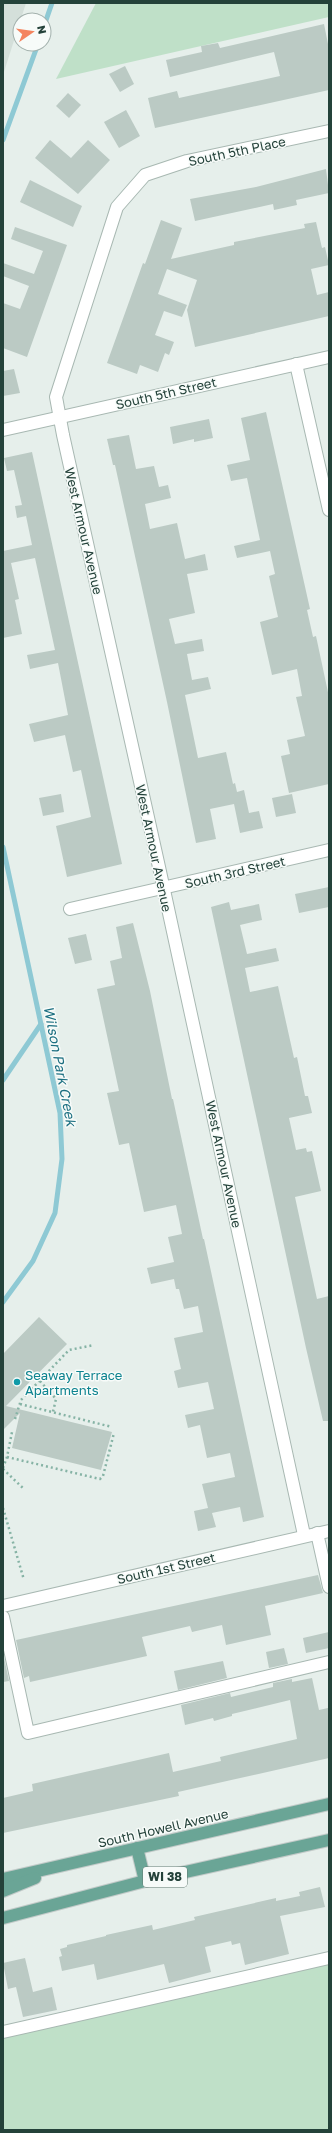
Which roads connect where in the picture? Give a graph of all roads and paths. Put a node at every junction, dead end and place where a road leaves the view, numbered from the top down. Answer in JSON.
{"nodes":[{"id":1,"x":329,"y":131,"type":"edge"},
{"id":2,"x":145,"y":175,"type":"joint"},
{"id":3,"x":329,"y":357,"type":"edge"},
{"id":4,"x":296,"y":364,"type":"junction"},
{"id":5,"x":59,"y":417,"type":"junction"},
{"id":6,"x":3,"y":430,"type":"edge"},
{"id":7,"x":329,"y":510,"type":"edge"},
{"id":8,"x":329,"y":850,"type":"edge"},
{"id":9,"x":164,"y":888,"type":"junction"},
{"id":10,"x":70,"y":909,"type":"dead end"},
{"id":11,"x":94,"y":1345,"type":"dead end"},
{"id":12,"x":40,"y":1381,"type":"junction"},
{"id":13,"x":20,"y":1404,"type":"junction"},
{"id":14,"x":53,"y":1412,"type":"junction"},
{"id":15,"x":15,"y":1419,"type":"dead end"},
{"id":16,"x":112,"y":1427,"type":"dead end"},
{"id":17,"x":12,"y":1432,"type":"dead end"},
{"id":18,"x":114,"y":1434,"type":"dead end"},
{"id":19,"x":7,"y":1457,"type":"junction"},
{"id":20,"x":3,"y":1468,"type":"edge"},
{"id":21,"x":24,"y":1489,"type":"dead end"},
{"id":22,"x":3,"y":1508,"type":"edge"},
{"id":23,"x":329,"y":1531,"type":"edge"},
{"id":24,"x":317,"y":1534,"type":"junction"},
{"id":25,"x":304,"y":1535,"type":"junction"},
{"id":26,"x":24,"y":1580,"type":"dead end"},
{"id":27,"x":329,"y":1587,"type":"edge"},
{"id":28,"x":3,"y":1606,"type":"edge"},
{"id":29,"x":3,"y":1617,"type":"edge"},
{"id":30,"x":329,"y":1662,"type":"edge"},
{"id":31,"x":329,"y":1804,"type":"edge"},
{"id":32,"x":329,"y":1840,"type":"edge"},
{"id":33,"x":137,"y":1848,"type":"junction"},
{"id":34,"x":66,"y":1865,"type":"junction"},
{"id":35,"x":3,"y":1879,"type":"edge"},
{"id":36,"x":145,"y":1881,"type":"junction"},
{"id":37,"x":3,"y":1891,"type":"edge"},
{"id":38,"x":3,"y":1918,"type":"edge"},
{"id":39,"x":329,"y":1958,"type":"edge"},
{"id":40,"x":3,"y":2032,"type":"edge"}],
"edges":[{"from":1,"to":2,"type":"street","name":"South 5th Place"},
{"from":2,"to":5,"type":"street","name":"West Armour Avenue"},
{"from":3,"to":4,"type":"street","name":"South 5th Street"},
{"from":4,"to":5,"type":"street","name":"South 5th Street"},
{"from":4,"to":7,"type":"street"},
{"from":5,"to":6,"type":"street","name":"South 5th Street"},
{"from":5,"to":9,"type":"street","name":"West Armour Avenue"},
{"from":8,"to":9,"type":"street","name":"South 3rd Street"},
{"from":9,"to":10,"type":"street","name":"South 3rd Street"},
{"from":9,"to":25,"type":"street","name":"West Armour Avenue"},
{"from":11,"to":12,"type":"path"},
{"from":12,"to":13,"type":"path"},
{"from":12,"to":14,"type":"path"},
{"from":13,"to":14,"type":"path"},
{"from":13,"to":15,"type":"path"},
{"from":14,"to":16,"type":"path"},
{"from":17,"to":19,"type":"path"},
{"from":18,"to":19,"type":"path"},
{"from":19,"to":20,"type":"path"},
{"from":20,"to":21,"type":"path"},
{"from":22,"to":26,"type":"path"},
{"from":23,"to":24,"type":"street","name":"South 1st Street"},
{"from":24,"to":25,"type":"street","name":"South 1st Street"},
{"from":24,"to":27,"type":"street"},
{"from":25,"to":28,"type":"street","name":"South 1st Street"},
{"from":29,"to":30,"type":"street"},
{"from":31,"to":33,"type":"main road","name":"South Howell Avenue"},
{"from":32,"to":36,"type":"main road","number":"WI 38"},
{"from":33,"to":34,"type":"main road","name":"South Howell Avenue"},
{"from":33,"to":36,"type":"main road"},
{"from":34,"to":35,"type":"main road","name":"South Howell Avenue"},
{"from":34,"to":37,"type":"main road"},
{"from":36,"to":38,"type":"main road","number":"WI 38"},
{"from":39,"to":40,"type":"street"}]}
